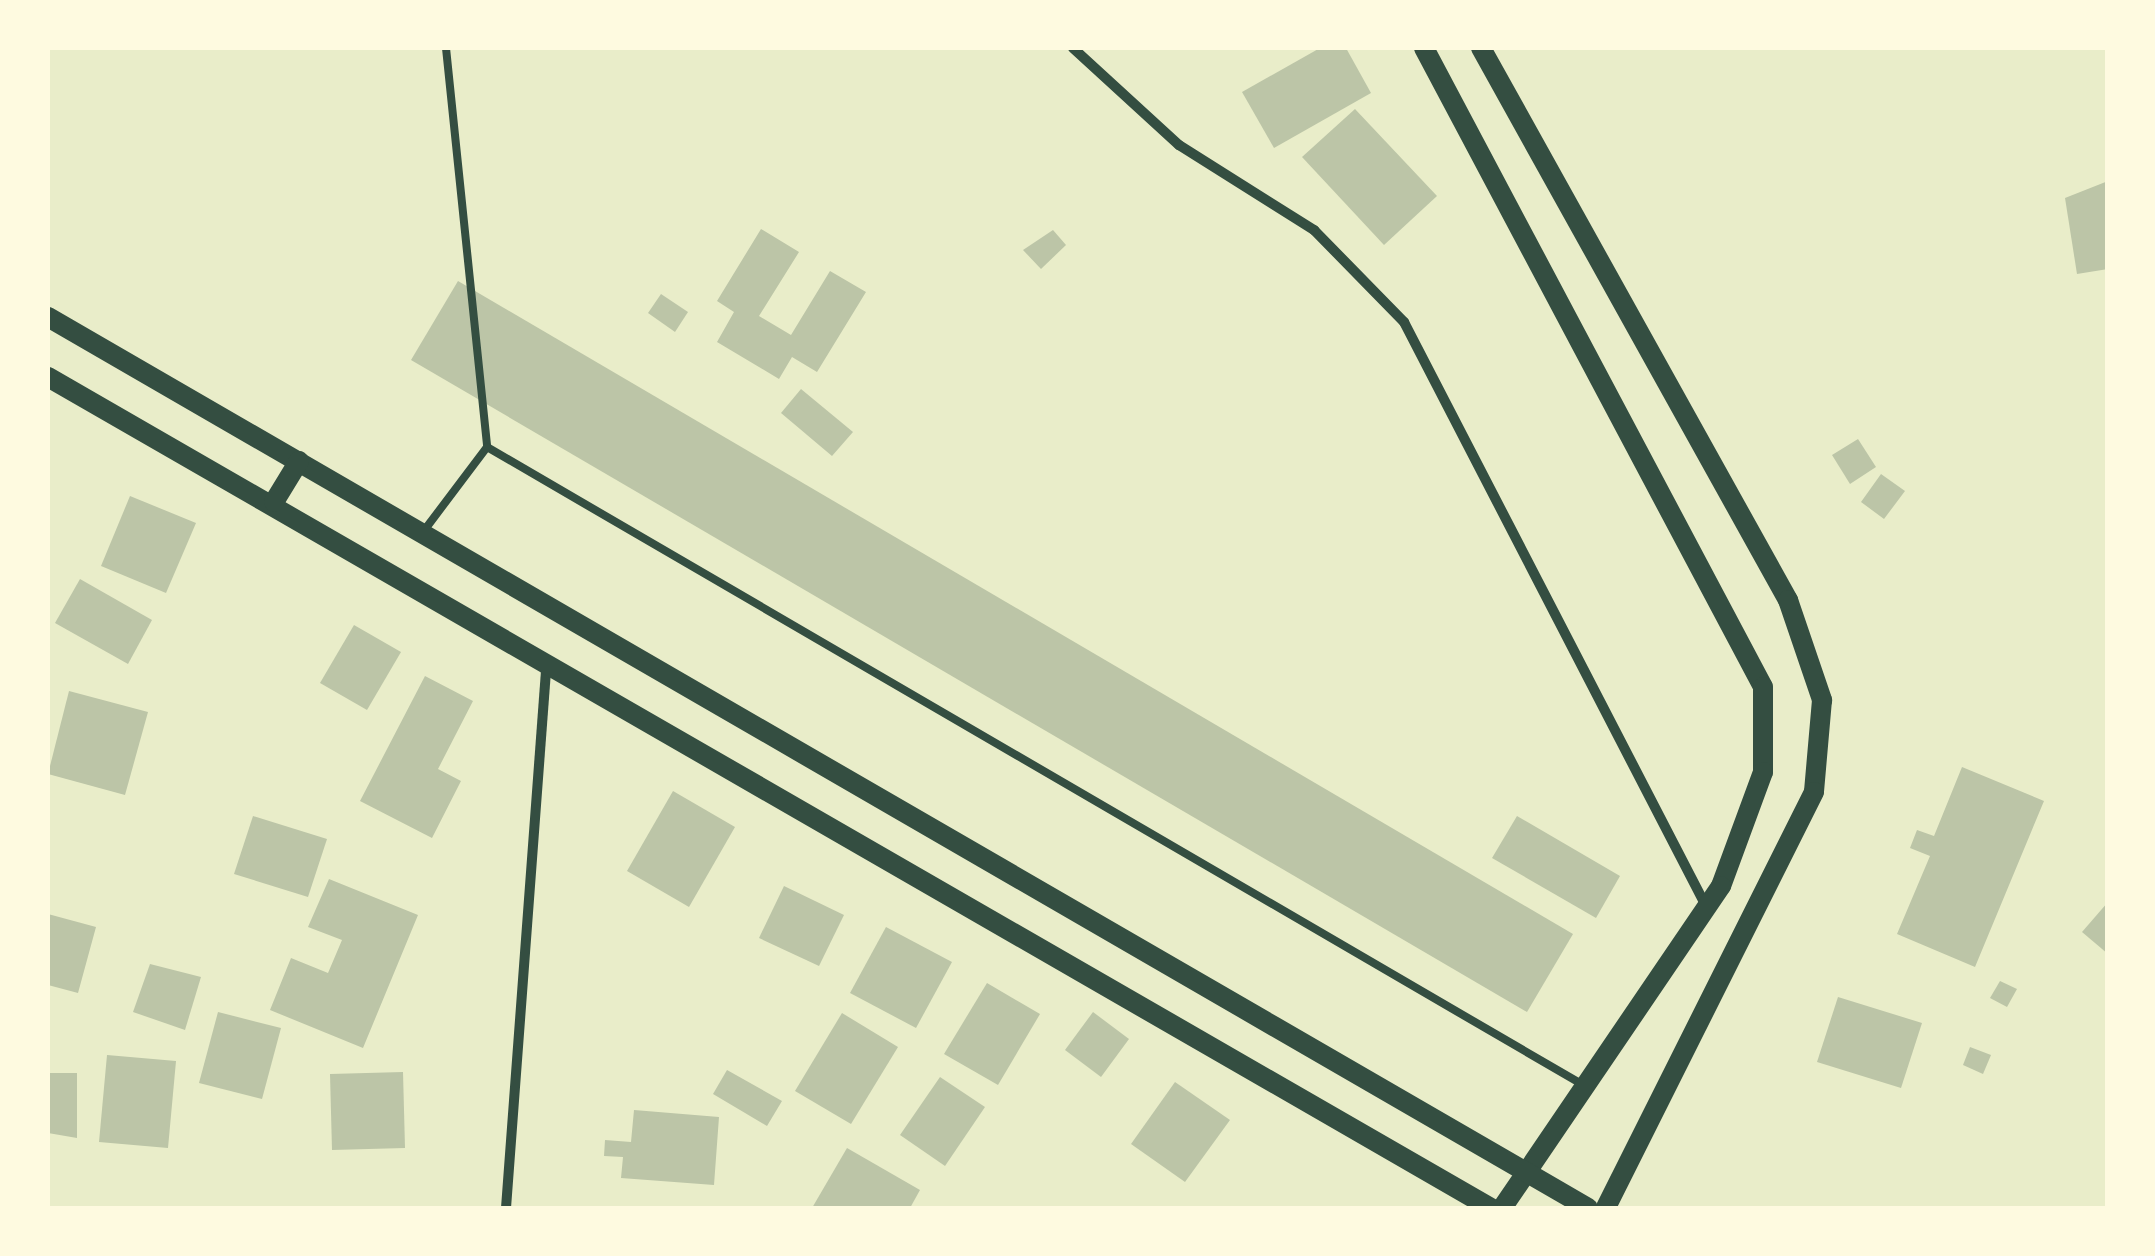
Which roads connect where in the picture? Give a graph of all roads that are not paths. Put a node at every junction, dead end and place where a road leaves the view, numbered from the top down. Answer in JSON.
{"nodes":[{"id":1,"x":446,"y":48,"type":"edge"},
{"id":2,"x":1074,"y":48,"type":"edge"},
{"id":3,"x":1424,"y":48,"type":"edge"},
{"id":4,"x":1480,"y":48,"type":"edge"},
{"id":5,"x":48,"y":317,"type":"edge"},
{"id":6,"x":48,"y":377,"type":"edge"},
{"id":7,"x":487,"y":447,"type":"junction"},
{"id":8,"x":300,"y":462,"type":"junction"},
{"id":9,"x":274,"y":502,"type":"junction"},
{"id":10,"x":423,"y":532,"type":"junction"},
{"id":11,"x":546,"y":671,"type":"junction"},
{"id":12,"x":1707,"y":909,"type":"junction"},
{"id":13,"x":1583,"y":1085,"type":"junction"},
{"id":14,"x":1523,"y":1171,"type":"junction"},
{"id":15,"x":506,"y":1208,"type":"edge"},
{"id":16,"x":1491,"y":1208,"type":"edge"},
{"id":17,"x":1502,"y":1208,"type":"edge"},
{"id":18,"x":1588,"y":1208,"type":"edge"},
{"id":19,"x":1606,"y":1208,"type":"edge"}],
"edges":[{"from":1,"to":7,"type":"lane"},
{"from":2,"to":12,"type":"street"},
{"from":3,"to":12,"type":"main road"},
{"from":4,"to":19,"type":"main road"},
{"from":5,"to":8,"type":"main road"},
{"from":6,"to":9,"type":"main road"},
{"from":7,"to":10,"type":"lane"},
{"from":7,"to":13,"type":"lane"},
{"from":8,"to":9,"type":"main road"},
{"from":8,"to":10,"type":"main road"},
{"from":9,"to":11,"type":"main road"},
{"from":10,"to":14,"type":"main road"},
{"from":11,"to":15,"type":"street"},
{"from":11,"to":16,"type":"main road"},
{"from":12,"to":13,"type":"main road"},
{"from":13,"to":14,"type":"main road"},
{"from":14,"to":17,"type":"main road"},
{"from":14,"to":18,"type":"main road"}]}
